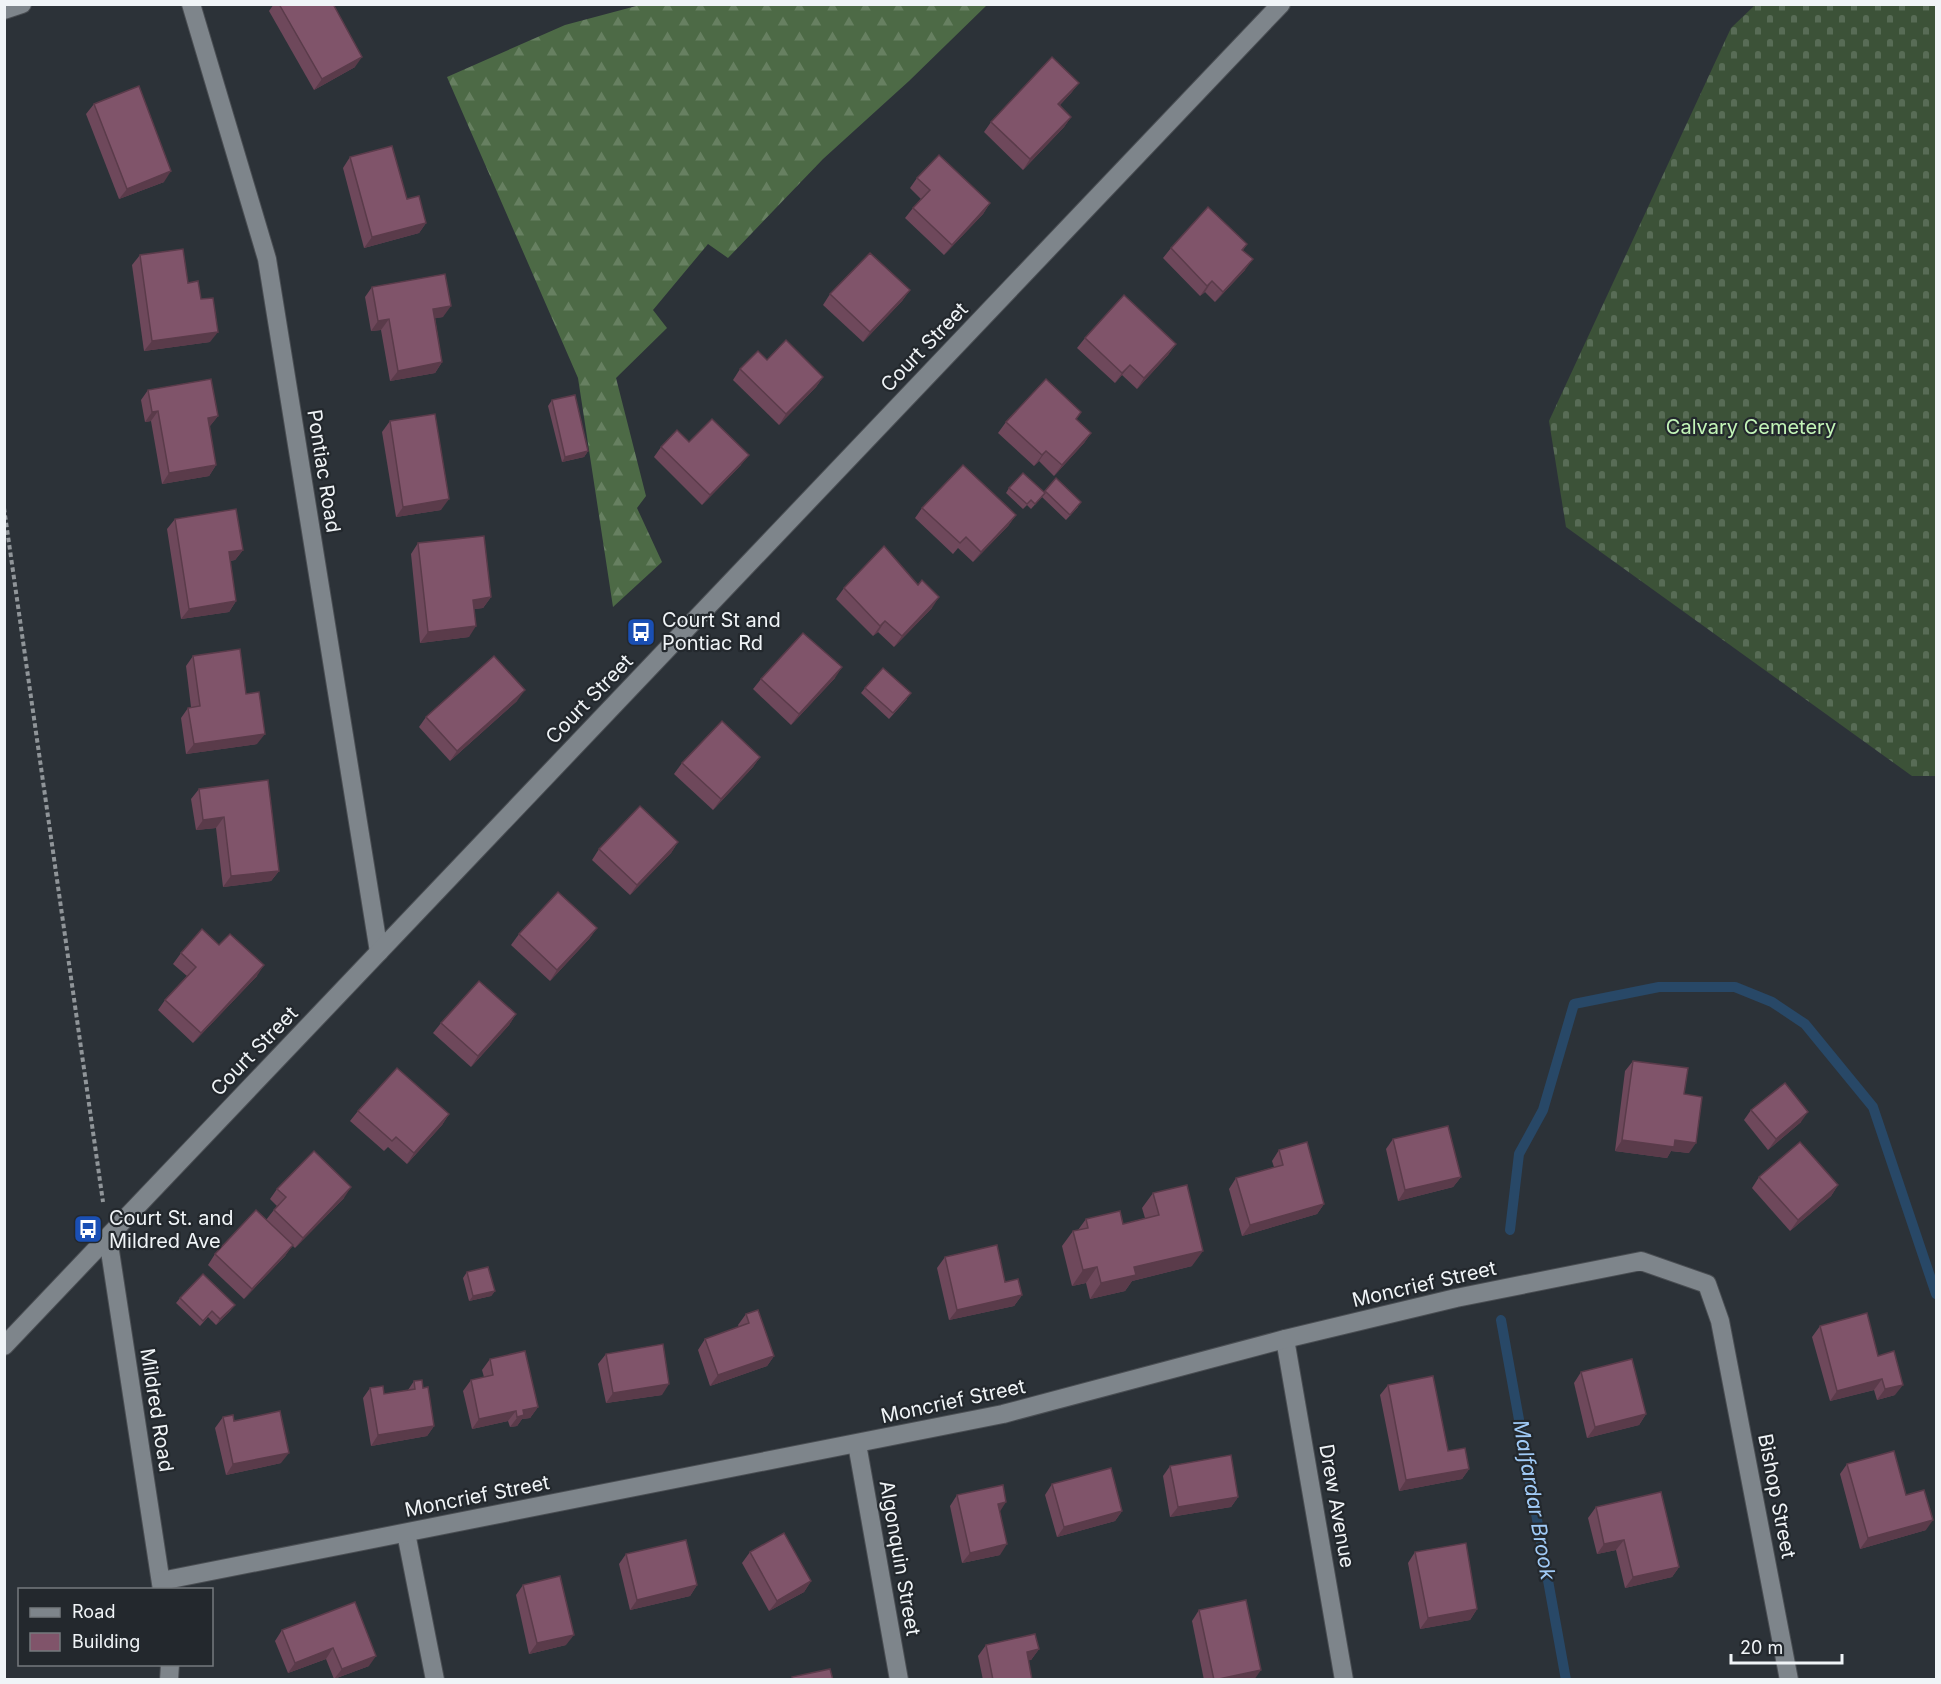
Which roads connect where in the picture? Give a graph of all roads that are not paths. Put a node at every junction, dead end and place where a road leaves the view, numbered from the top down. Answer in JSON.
{"nodes":[{"id":1,"x":22,"y":4,"type":"edge"},
{"id":2,"x":190,"y":4,"type":"edge"},
{"id":3,"x":1281,"y":4,"type":"edge"},
{"id":4,"x":4,"y":10,"type":"edge"},
{"id":5,"x":379,"y":952,"type":"junction"},
{"id":6,"x":108,"y":1238,"type":"junction"},
{"id":7,"x":1720,"y":1321,"type":"joint"},
{"id":8,"x":1285,"y":1339,"type":"junction"},
{"id":9,"x":4,"y":1346,"type":"edge"},
{"id":10,"x":857,"y":1444,"type":"junction"},
{"id":11,"x":406,"y":1533,"type":"junction"},
{"id":12,"x":162,"y":1585,"type":"edge"},
{"id":13,"x":435,"y":1680,"type":"edge"},
{"id":14,"x":899,"y":1680,"type":"edge"},
{"id":15,"x":1344,"y":1680,"type":"edge"},
{"id":16,"x":1789,"y":1680,"type":"edge"}],
"edges":[{"from":1,"to":4,"type":"street"},
{"from":2,"to":5,"type":"street","name":"Pontiac Road"},
{"from":3,"to":5,"type":"street","name":"Court Street"},
{"from":5,"to":6,"type":"street","name":"Court Street"},
{"from":6,"to":9,"type":"street","name":"Court Street"},
{"from":6,"to":12,"type":"street","name":"Mildred Road"},
{"from":7,"to":8,"type":"street","name":"Moncrief Street"},
{"from":7,"to":16,"type":"street","name":"Bishop Street"},
{"from":8,"to":10,"type":"street","name":"Moncrief Street"},
{"from":8,"to":15,"type":"street","name":"Drew Avenue"},
{"from":10,"to":11,"type":"street","name":"Moncrief Street"},
{"from":10,"to":14,"type":"street","name":"Algonquin Street"},
{"from":11,"to":12,"type":"street","name":"Moncrief Street"},
{"from":11,"to":13,"type":"street"}]}
